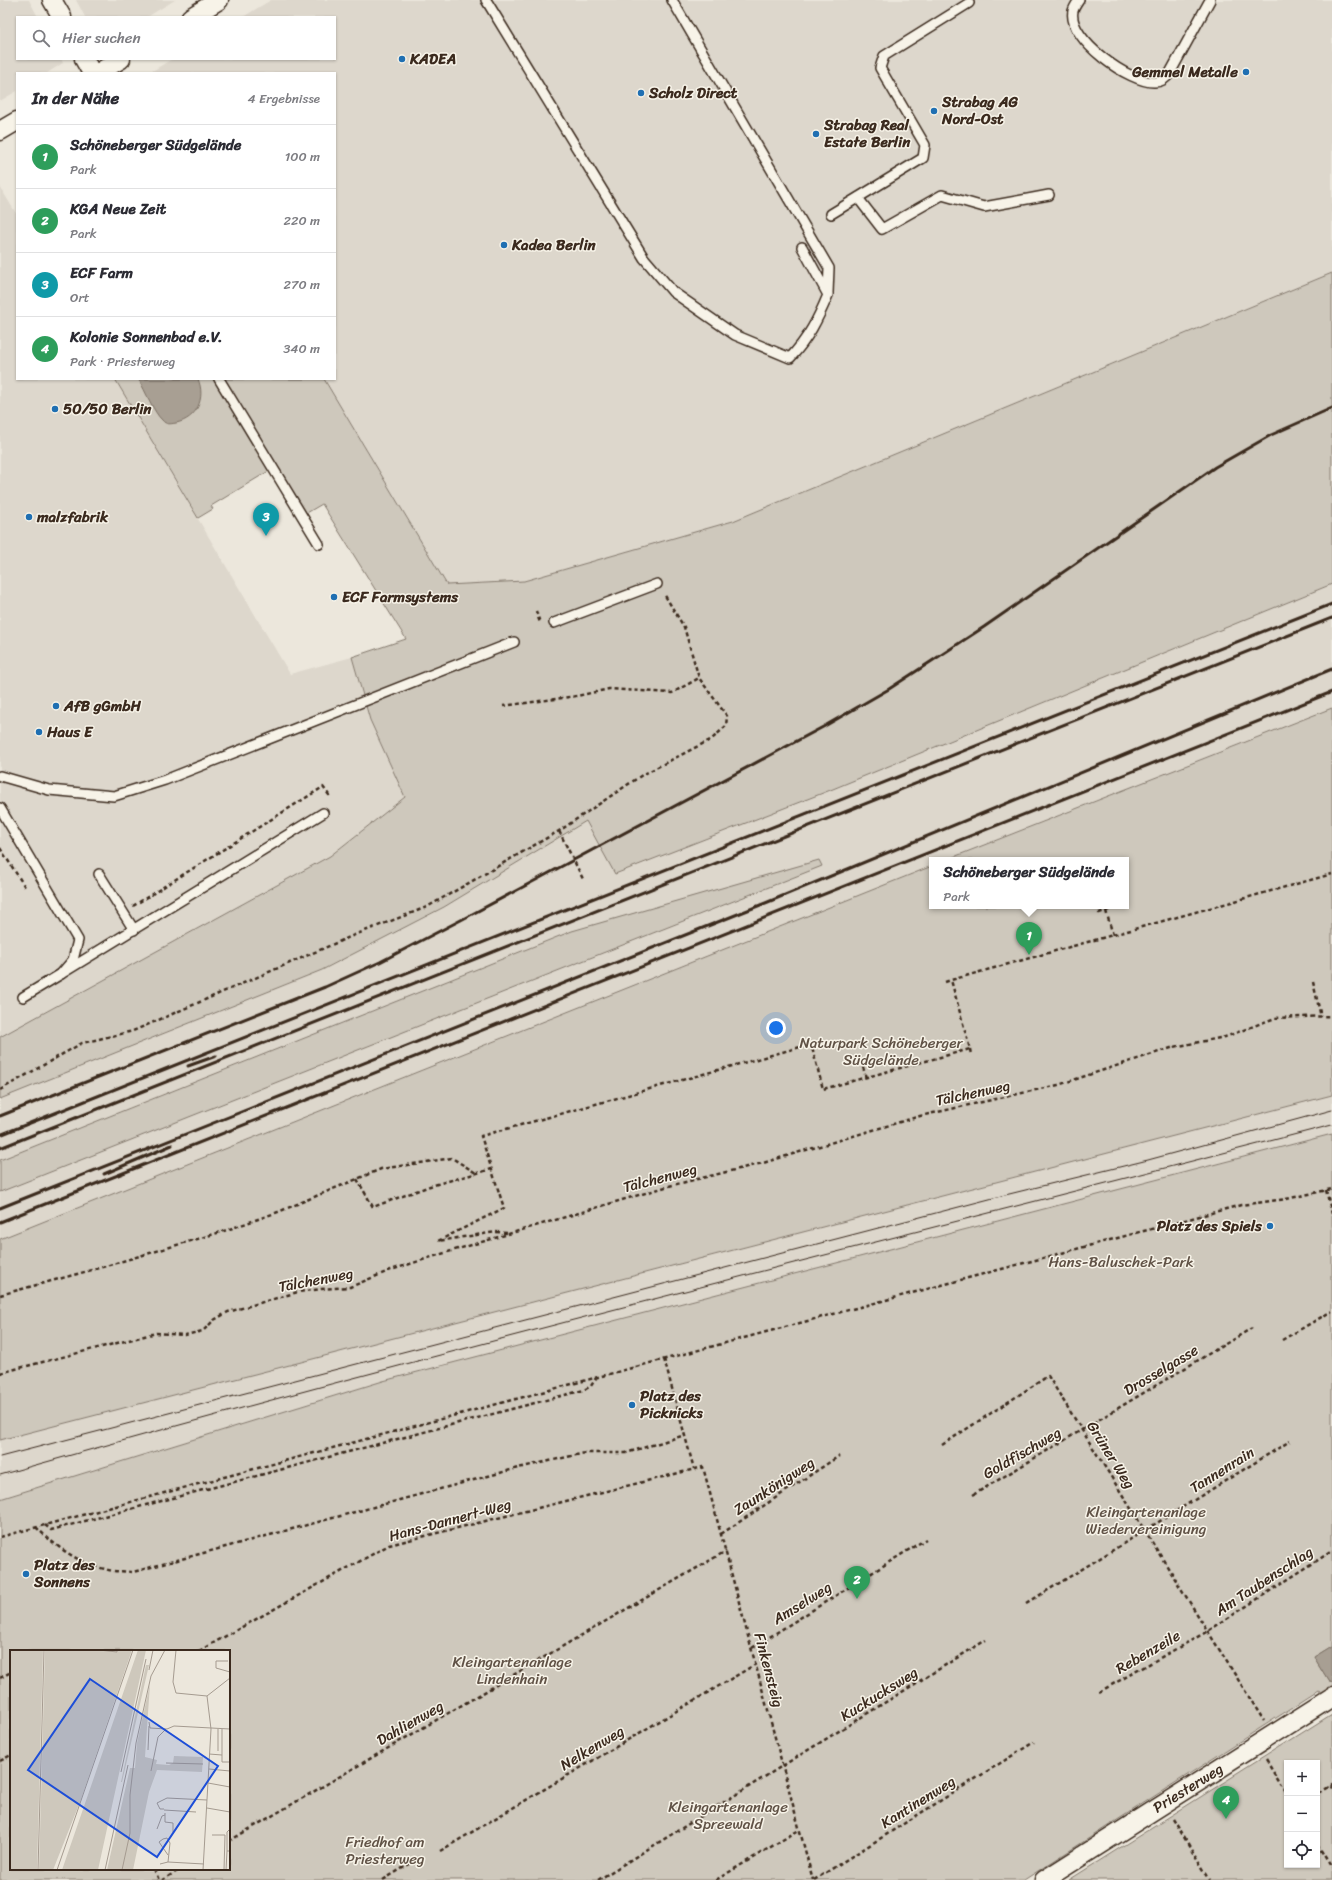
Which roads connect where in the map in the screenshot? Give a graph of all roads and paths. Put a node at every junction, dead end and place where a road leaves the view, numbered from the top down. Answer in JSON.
{"nodes":[{"id":1,"x":52,"y":0,"type":"edge"},
{"id":2,"x":219,"y":0,"type":"edge"},
{"id":3,"x":486,"y":0,"type":"edge"},
{"id":4,"x":672,"y":0,"type":"edge"},
{"id":5,"x":1079,"y":0,"type":"edge"},
{"id":6,"x":1210,"y":0,"type":"edge"},
{"id":7,"x":969,"y":3,"type":"dead end"},
{"id":8,"x":61,"y":16,"type":"edge"},
{"id":9,"x":193,"y":16,"type":"edge"},
{"id":10,"x":85,"y":60,"type":"edge"},
{"id":11,"x":119,"y":60,"type":"edge"},
{"id":12,"x":91,"y":72,"type":"edge"},
{"id":13,"x":100,"y":72,"type":"edge"},
{"id":14,"x":16,"y":122,"type":"edge"},
{"id":15,"x":0,"y":132,"type":"edge"},
{"id":16,"x":1049,"y":195,"type":"dead end"},
{"id":17,"x":858,"y":198,"type":"junction"},
{"id":18,"x":831,"y":214,"type":"dead end"},
{"id":19,"x":802,"y":247,"type":"dead end"},
{"id":20,"x":828,"y":294,"type":"junction"},
{"id":21,"x":220,"y":380,"type":"edge"},
{"id":22,"x":319,"y":544,"type":"dead end"},
{"id":23,"x":657,"y":584,"type":"joint"},
{"id":24,"x":554,"y":623,"type":"dead end"},
{"id":25,"x":514,"y":642,"type":"dead end"},
{"id":26,"x":699,"y":678,"type":"junction"},
{"id":27,"x":503,"y":706,"type":"dead end"},
{"id":28,"x":0,"y":776,"type":"edge"},
{"id":29,"x":330,"y":794,"type":"dead end"},
{"id":30,"x":0,"y":808,"type":"edge"},
{"id":31,"x":323,"y":813,"type":"dead end"},
{"id":32,"x":559,"y":831,"type":"junction"},
{"id":33,"x":0,"y":848,"type":"edge"},
{"id":34,"x":99,"y":874,"type":"dead end"},
{"id":35,"x":1332,"y":874,"type":"edge"},
{"id":36,"x":584,"y":881,"type":"dead end"},
{"id":37,"x":24,"y":887,"type":"dead end"},
{"id":38,"x":1098,"y":909,"type":"edge"},
{"id":39,"x":1112,"y":909,"type":"edge"},
{"id":40,"x":1106,"y":911,"type":"junction"},
{"id":41,"x":123,"y":913,"type":"junction"},
{"id":42,"x":134,"y":930,"type":"junction"},
{"id":43,"x":1113,"y":934,"type":"junction"},
{"id":44,"x":61,"y":974,"type":"junction"},
{"id":45,"x":951,"y":980,"type":"junction"},
{"id":46,"x":945,"y":982,"type":"dead end"},
{"id":47,"x":1313,"y":982,"type":"dead end"},
{"id":48,"x":23,"y":997,"type":"dead end"},
{"id":49,"x":1332,"y":1016,"type":"edge"},
{"id":50,"x":1322,"y":1017,"type":"junction"},
{"id":51,"x":970,"y":1049,"type":"junction"},
{"id":52,"x":972,"y":1055,"type":"dead end"},
{"id":53,"x":863,"y":1067,"type":"dead end"},
{"id":54,"x":866,"y":1076,"type":"junction"},
{"id":55,"x":0,"y":1090,"type":"edge"},
{"id":56,"x":492,"y":1169,"type":"junction"},
{"id":57,"x":476,"y":1173,"type":"junction"},
{"id":58,"x":357,"y":1179,"type":"junction"},
{"id":59,"x":1332,"y":1188,"type":"edge"},
{"id":60,"x":1326,"y":1190,"type":"junction"},
{"id":61,"x":1332,"y":1214,"type":"edge"},
{"id":62,"x":510,"y":1233,"type":"junction"},
{"id":63,"x":0,"y":1295,"type":"edge"},
{"id":64,"x":1332,"y":1311,"type":"edge"},
{"id":65,"x":1252,"y":1328,"type":"dead end"},
{"id":66,"x":1282,"y":1340,"type":"dead end"},
{"id":67,"x":664,"y":1359,"type":"junction"},
{"id":68,"x":0,"y":1373,"type":"edge"},
{"id":69,"x":597,"y":1378,"type":"junction"},
{"id":70,"x":1082,"y":1430,"type":"junction"},
{"id":71,"x":685,"y":1436,"type":"junction"},
{"id":72,"x":1290,"y":1441,"type":"dead end"},
{"id":73,"x":942,"y":1445,"type":"dead end"},
{"id":74,"x":839,"y":1456,"type":"dead end"},
{"id":75,"x":703,"y":1467,"type":"joint"},
{"id":76,"x":694,"y":1469,"type":"junction"},
{"id":77,"x":973,"y":1494,"type":"dead end"},
{"id":78,"x":45,"y":1524,"type":"junction"},
{"id":79,"x":36,"y":1527,"type":"junction"},
{"id":80,"x":1145,"y":1531,"type":"junction"},
{"id":81,"x":721,"y":1534,"type":"junction"},
{"id":82,"x":0,"y":1537,"type":"edge"},
{"id":83,"x":926,"y":1539,"type":"dead end"},
{"id":84,"x":726,"y":1551,"type":"junction"},
{"id":85,"x":1332,"y":1551,"type":"edge"},
{"id":86,"x":1027,"y":1603,"type":"dead end"},
{"id":87,"x":1208,"y":1630,"type":"junction"},
{"id":88,"x":986,"y":1640,"type":"dead end"},
{"id":89,"x":752,"y":1648,"type":"junction"},
{"id":90,"x":201,"y":1650,"type":"edge"},
{"id":91,"x":756,"y":1664,"type":"junction"},
{"id":92,"x":10,"y":1673,"type":"edge"},
{"id":93,"x":0,"y":1678,"type":"edge"},
{"id":94,"x":1099,"y":1692,"type":"dead end"},
{"id":95,"x":1332,"y":1697,"type":"edge"},
{"id":96,"x":1272,"y":1735,"type":"junction"},
{"id":97,"x":1034,"y":1742,"type":"dead end"},
{"id":98,"x":1257,"y":1745,"type":"junction"},
{"id":99,"x":10,"y":1756,"type":"edge"},
{"id":100,"x":0,"y":1761,"type":"edge"},
{"id":101,"x":783,"y":1767,"type":"junction"},
{"id":102,"x":1332,"y":1782,"type":"edge"},
{"id":103,"x":1329,"y":1784,"type":"junction"},
{"id":104,"x":1284,"y":1790,"type":"edge"},
{"id":105,"x":1320,"y":1790,"type":"edge"},
{"id":106,"x":1332,"y":1790,"type":"edge"},
{"id":107,"x":1164,"y":1803,"type":"junction"},
{"id":108,"x":799,"y":1830,"type":"junction"},
{"id":109,"x":230,"y":1840,"type":"edge"},
{"id":110,"x":1320,"y":1850,"type":"edge"},
{"id":111,"x":440,"y":1851,"type":"dead end"},
{"id":112,"x":421,"y":1857,"type":"dead end"},
{"id":113,"x":1332,"y":1869,"type":"edge"},
{"id":114,"x":155,"y":1870,"type":"edge"},
{"id":115,"x":179,"y":1870,"type":"edge"},
{"id":116,"x":161,"y":1880,"type":"edge"},
{"id":117,"x":383,"y":1880,"type":"edge"},
{"id":118,"x":598,"y":1880,"type":"edge"},
{"id":119,"x":716,"y":1880,"type":"edge"},
{"id":120,"x":813,"y":1880,"type":"edge"},
{"id":121,"x":1044,"y":1880,"type":"edge"},
{"id":122,"x":1210,"y":1880,"type":"edge"}],
"edges":[{"from":1,"to":8,"type":"street"},
{"from":2,"to":9,"type":"street"},
{"from":3,"to":20,"type":"lane"},
{"from":4,"to":20,"type":"lane"},
{"from":5,"to":6,"type":"lane"},
{"from":7,"to":17,"type":"lane"},
{"from":10,"to":12,"type":"street"},
{"from":11,"to":13,"type":"street"},
{"from":14,"to":15,"type":"street"},
{"from":16,"to":17,"type":"lane"},
{"from":17,"to":18,"type":"lane"},
{"from":19,"to":20,"type":"lane"},
{"from":21,"to":22,"type":"lane"},
{"from":23,"to":24,"type":"lane"},
{"from":23,"to":26,"type":"path"},
{"from":25,"to":28,"type":"lane"},
{"from":26,"to":27,"type":"path"},
{"from":26,"to":32,"type":"path"},
{"from":29,"to":41,"type":"path"},
{"from":30,"to":44,"type":"lane"},
{"from":31,"to":42,"type":"lane"},
{"from":32,"to":36,"type":"path"},
{"from":32,"to":55,"type":"path"},
{"from":33,"to":37,"type":"path"},
{"from":34,"to":41,"type":"lane"},
{"from":35,"to":43,"type":"path"},
{"from":38,"to":40,"type":"path"},
{"from":39,"to":40,"type":"path"},
{"from":40,"to":43,"type":"path"},
{"from":41,"to":42,"type":"lane"},
{"from":42,"to":44,"type":"lane"},
{"from":43,"to":45,"type":"path"},
{"from":44,"to":48,"type":"lane"},
{"from":45,"to":46,"type":"path"},
{"from":45,"to":51,"type":"path"},
{"from":47,"to":50,"type":"path"},
{"from":49,"to":50,"type":"path","name":"Tälchenweg"},
{"from":50,"to":62,"type":"path","name":"Tälchenweg"},
{"from":51,"to":52,"type":"path"},
{"from":51,"to":54,"type":"path"},
{"from":53,"to":54,"type":"path"},
{"from":54,"to":56,"type":"path"},
{"from":56,"to":57,"type":"path"},
{"from":56,"to":62,"type":"path"},
{"from":57,"to":58,"type":"path"},
{"from":57,"to":58,"type":"path"},
{"from":58,"to":63,"type":"path"},
{"from":59,"to":60,"type":"path"},
{"from":60,"to":61,"type":"path"},
{"from":60,"to":67,"type":"path"},
{"from":62,"to":68,"type":"path","name":"Tälchenweg"},
{"from":64,"to":66,"type":"path"},
{"from":65,"to":70,"type":"path","name":"Drosselgasse"},
{"from":67,"to":69,"type":"path"},
{"from":67,"to":71,"type":"path"},
{"from":69,"to":78,"type":"path"},
{"from":69,"to":78,"type":"path"},
{"from":70,"to":73,"type":"path","name":"Grüner Weg"},
{"from":70,"to":77,"type":"path","name":"Goldfischweg"},
{"from":70,"to":80,"type":"path","name":"Grüner Weg"},
{"from":71,"to":76,"type":"path"},
{"from":71,"to":79,"type":"path"},
{"from":72,"to":80,"type":"path","name":"Tannenrain"},
{"from":74,"to":81,"type":"path","name":"Zaunkönigweg"},
{"from":75,"to":76,"type":"path","name":"Hans-Dannert-Weg"},
{"from":75,"to":81,"type":"path","name":"Finkensteig"},
{"from":76,"to":90,"type":"path","name":"Hans-Dannert-Weg"},
{"from":78,"to":79,"type":"path"},
{"from":79,"to":82,"type":"path"},
{"from":80,"to":86,"type":"path","name":"Tannenrain"},
{"from":80,"to":87,"type":"path","name":"Grüner Weg"},
{"from":81,"to":84,"type":"path","name":"Finkensteig"},
{"from":83,"to":89,"type":"path","name":"Amselweg"},
{"from":84,"to":89,"type":"path","name":"Finkensteig"},
{"from":84,"to":109,"type":"path","name":"Dahlienweg"},
{"from":85,"to":87,"type":"path","name":"Am Taubenschlag"},
{"from":87,"to":94,"type":"path","name":"Rebenzeile"},
{"from":87,"to":96,"type":"path","name":"Grüner Weg"},
{"from":88,"to":101,"type":"path","name":"Kuckucksweg"},
{"from":89,"to":91,"type":"path","name":"Finkensteig"},
{"from":91,"to":101,"type":"path","name":"Finkensteig"},
{"from":91,"to":111,"type":"path","name":"Nelkenweg"},
{"from":92,"to":93,"type":"path"},
{"from":95,"to":96,"type":"street","name":"Priesterweg"},
{"from":96,"to":98,"type":"street","name":"Priesterweg"},
{"from":97,"to":120,"type":"path","name":"Kantinenweg"},
{"from":98,"to":104,"type":"path"},
{"from":98,"to":107,"type":"street","name":"Priesterweg"},
{"from":99,"to":100,"type":"path"},
{"from":101,"to":108,"type":"path","name":"Finkensteig"},
{"from":101,"to":118,"type":"path","name":"Kuckucksweg"},
{"from":102,"to":103,"type":"path"},
{"from":103,"to":105,"type":"path"},
{"from":103,"to":106,"type":"path"},
{"from":107,"to":121,"type":"street","name":"Priesterweg"},
{"from":107,"to":122,"type":"path"},
{"from":108,"to":119,"type":"path"},
{"from":108,"to":120,"type":"path","name":"Finkensteig"},
{"from":110,"to":113,"type":"path"},
{"from":112,"to":117,"type":"path"},
{"from":114,"to":116,"type":"path"},
{"from":115,"to":116,"type":"path"}]}
